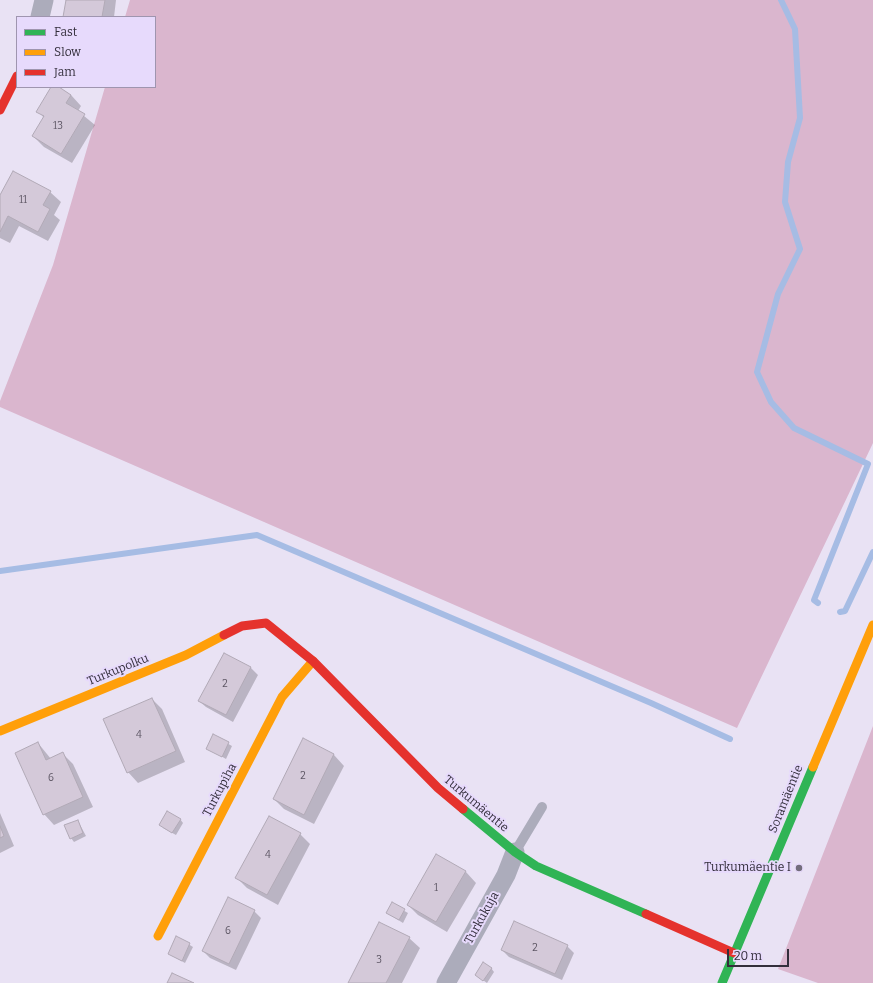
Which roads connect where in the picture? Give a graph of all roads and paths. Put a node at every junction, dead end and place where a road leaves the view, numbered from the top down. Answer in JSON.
{"nodes":[{"id":1,"x":44,"y":0,"type":"edge"},
{"id":2,"x":40,"y":16,"type":"edge"},
{"id":3,"x":16,"y":78,"type":"edge"},
{"id":4,"x":0,"y":110,"type":"edge"},
{"id":5,"x":873,"y":625,"type":"edge"},
{"id":6,"x":242,"y":626,"type":"joint"},
{"id":7,"x":313,"y":661,"type":"junction"},
{"id":8,"x":0,"y":730,"type":"edge"},
{"id":9,"x":542,"y":807,"type":"dead end"},
{"id":10,"x":515,"y":852,"type":"junction"},
{"id":11,"x":158,"y":936,"type":"dead end"},
{"id":12,"x":734,"y":953,"type":"junction"},
{"id":13,"x":446,"y":983,"type":"edge"},
{"id":14,"x":722,"y":983,"type":"edge"}],
"edges":[{"from":1,"to":2,"type":"street"},
{"from":3,"to":4,"type":"street"},
{"from":5,"to":12,"type":"street","name":"Soramäentie"},
{"from":6,"to":7,"type":"street","name":"Turkumäentie"},
{"from":6,"to":8,"type":"street","name":"Turkupolku"},
{"from":7,"to":10,"type":"street","name":"Turkumäentie"},
{"from":7,"to":11,"type":"street","name":"Turkupiha"},
{"from":9,"to":10,"type":"lane"},
{"from":10,"to":12,"type":"street","name":"Turkumäentie"},
{"from":10,"to":13,"type":"street","name":"Turkukuja"},
{"from":12,"to":14,"type":"street","name":"Soramäentie"}]}
